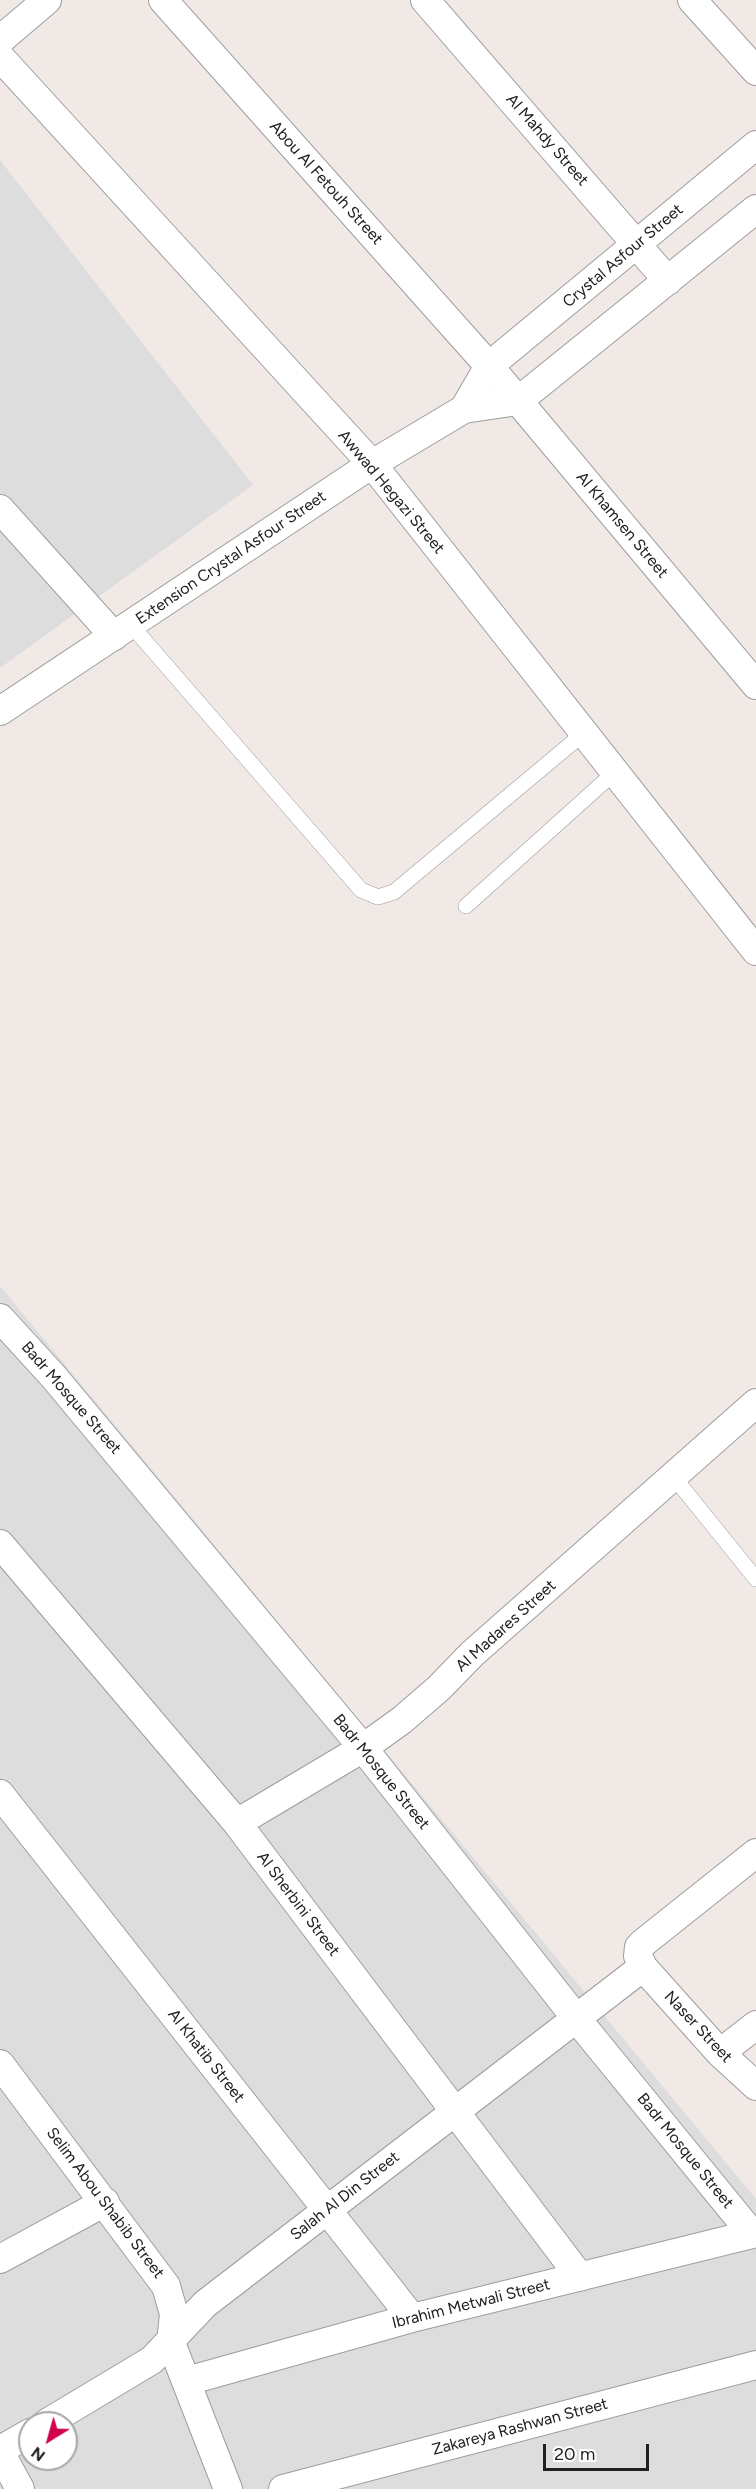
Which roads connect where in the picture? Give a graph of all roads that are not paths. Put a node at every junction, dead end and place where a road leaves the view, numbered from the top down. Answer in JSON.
{"nodes":[{"id":1,"x":47,"y":0,"type":"edge"},
{"id":2,"x":163,"y":0,"type":"edge"},
{"id":3,"x":425,"y":0,"type":"edge"},
{"id":4,"x":692,"y":0,"type":"edge"},
{"id":5,"x":0,"y":40,"type":"edge"},
{"id":6,"x":0,"y":57,"type":"edge"},
{"id":7,"x":756,"y":71,"type":"edge"},
{"id":8,"x":756,"y":145,"type":"edge"},
{"id":9,"x":756,"y":209,"type":"edge"},
{"id":10,"x":637,"y":244,"type":"junction"},
{"id":11,"x":668,"y":281,"type":"junction"},
{"id":12,"x":489,"y":366,"type":"junction"},
{"id":13,"x":518,"y":401,"type":"junction"},
{"id":14,"x":464,"y":409,"type":"junction"},
{"id":15,"x":372,"y":464,"type":"junction"},
{"id":16,"x":0,"y":509,"type":"edge"},
{"id":17,"x":122,"y":630,"type":"junction"},
{"id":18,"x":756,"y":685,"type":"edge"},
{"id":19,"x":0,"y":711,"type":"edge"},
{"id":20,"x":584,"y":734,"type":"junction"},
{"id":21,"x":615,"y":772,"type":"junction"},
{"id":22,"x":466,"y":906,"type":"dead end"},
{"id":23,"x":756,"y":951,"type":"edge"},
{"id":24,"x":0,"y":1318,"type":"edge"},
{"id":25,"x":756,"y":1403,"type":"edge"},
{"id":26,"x":673,"y":1476,"type":"junction"},
{"id":27,"x":0,"y":1545,"type":"edge"},
{"id":28,"x":756,"y":1579,"type":"edge"},
{"id":29,"x":363,"y":1748,"type":"junction"},
{"id":30,"x":0,"y":1794,"type":"edge"},
{"id":31,"x":237,"y":1823,"type":"junction"},
{"id":32,"x":756,"y":1853,"type":"edge"},
{"id":33,"x":643,"y":1967,"type":"junction"},
{"id":34,"x":576,"y":2018,"type":"junction"},
{"id":35,"x":756,"y":2025,"type":"edge"},
{"id":36,"x":720,"y":2054,"type":"junction"},
{"id":37,"x":0,"y":2064,"type":"edge"},
{"id":38,"x":756,"y":2086,"type":"edge"},
{"id":39,"x":455,"y":2112,"type":"junction"},
{"id":40,"x":105,"y":2202,"type":"junction"},
{"id":41,"x":327,"y":2210,"type":"junction"},
{"id":42,"x":754,"y":2234,"type":"edge"},
{"id":43,"x":0,"y":2259,"type":"edge"},
{"id":44,"x":580,"y":2277,"type":"junction"},
{"id":45,"x":412,"y":2318,"type":"junction"},
{"id":46,"x":171,"y":2343,"type":"junction"},
{"id":47,"x":756,"y":2365,"type":"edge"},
{"id":48,"x":187,"y":2381,"type":"junction"},
{"id":49,"x":68,"y":2411,"type":"edge"},
{"id":50,"x":18,"y":2440,"type":"edge"},
{"id":51,"x":0,"y":2451,"type":"edge"},
{"id":52,"x":20,"y":2489,"type":"edge"},
{"id":53,"x":228,"y":2489,"type":"edge"},
{"id":54,"x":284,"y":2489,"type":"edge"}],
"edges":[{"from":1,"to":5,"type":"street"},
{"from":2,"to":12,"type":"street","name":"Abou Al Fetouh Street"},
{"from":3,"to":10,"type":"street","name":"Al Mahdy Street"},
{"from":4,"to":7,"type":"street"},
{"from":6,"to":15,"type":"street","name":"Awwad Hegazi Street"},
{"from":8,"to":10,"type":"street","name":"Crystal Asfour Street"},
{"from":9,"to":11,"type":"street"},
{"from":10,"to":11,"type":"street","name":"Al Mahdy Street"},
{"from":10,"to":12,"type":"street","name":"Crystal Asfour Street"},
{"from":11,"to":13,"type":"street"},
{"from":12,"to":13,"type":"street","name":"Al Khamsen Street"},
{"from":12,"to":14,"type":"street","name":"Extension Crystal Asfour Street"},
{"from":13,"to":14,"type":"street","name":"Extension Crystal Asfour Street"},
{"from":13,"to":18,"type":"street","name":"Al Khamsen Street"},
{"from":14,"to":15,"type":"street","name":"Extension Crystal Asfour Street"},
{"from":15,"to":17,"type":"street","name":"Extension Crystal Asfour Street"},
{"from":15,"to":20,"type":"street","name":"Awwad Hegazi Street"},
{"from":16,"to":17,"type":"street"},
{"from":17,"to":19,"type":"street","name":"Extension Crystal Asfour Street"},
{"from":17,"to":20,"type":"lane"},
{"from":20,"to":21,"type":"street","name":"Awwad Hegazi Street"},
{"from":21,"to":22,"type":"lane"},
{"from":21,"to":23,"type":"street","name":"Awwad Hegazi Street"},
{"from":24,"to":29,"type":"street","name":"Badr Mosque Street"},
{"from":25,"to":26,"type":"street","name":"Al Madares Street"},
{"from":26,"to":28,"type":"lane"},
{"from":26,"to":29,"type":"street","name":"Al Madares Street"},
{"from":27,"to":31,"type":"street","name":"Al Sherbini Street"},
{"from":29,"to":31,"type":"street","name":"Al Madares Street"},
{"from":29,"to":34,"type":"street","name":"Badr Mosque Street"},
{"from":30,"to":41,"type":"street","name":"Al Khatib Street"},
{"from":31,"to":39,"type":"street","name":"Al Sherbini Street"},
{"from":32,"to":33,"type":"street"},
{"from":33,"to":34,"type":"street","name":"Salah Al Din Street"},
{"from":33,"to":36,"type":"street","name":"Naser Street"},
{"from":34,"to":39,"type":"street","name":"Salah Al Din Street"},
{"from":34,"to":42,"type":"street","name":"Badr Mosque Street"},
{"from":35,"to":36,"type":"street"},
{"from":36,"to":38,"type":"street","name":"Naser Street"},
{"from":37,"to":40,"type":"street","name":"Selim Abou Shabib Street"},
{"from":39,"to":41,"type":"street","name":"Salah Al Din Street"},
{"from":39,"to":44,"type":"street","name":"Al Sherbini Street"},
{"from":40,"to":43,"type":"street"},
{"from":40,"to":46,"type":"street","name":"Selim Abou Shabib Street"},
{"from":41,"to":45,"type":"street","name":"Al Khatib Street"},
{"from":41,"to":46,"type":"street","name":"Salah Al Din Street"},
{"from":42,"to":44,"type":"street","name":"Ibrahim Metwali Street"},
{"from":44,"to":45,"type":"street","name":"Ibrahim Metwali Street"},
{"from":45,"to":48,"type":"street","name":"Ibrahim Metwali Street"},
{"from":46,"to":48,"type":"street","name":"Selim Abou Shabib Street"},
{"from":46,"to":49,"type":"street","name":"Salah Al Din Street"},
{"from":47,"to":54,"type":"street","name":"Zakareya Rashwan Street"},
{"from":48,"to":53,"type":"street","name":"Selim Abou Shabib Street"},
{"from":50,"to":51,"type":"street"},
{"from":51,"to":52,"type":"street"}]}
